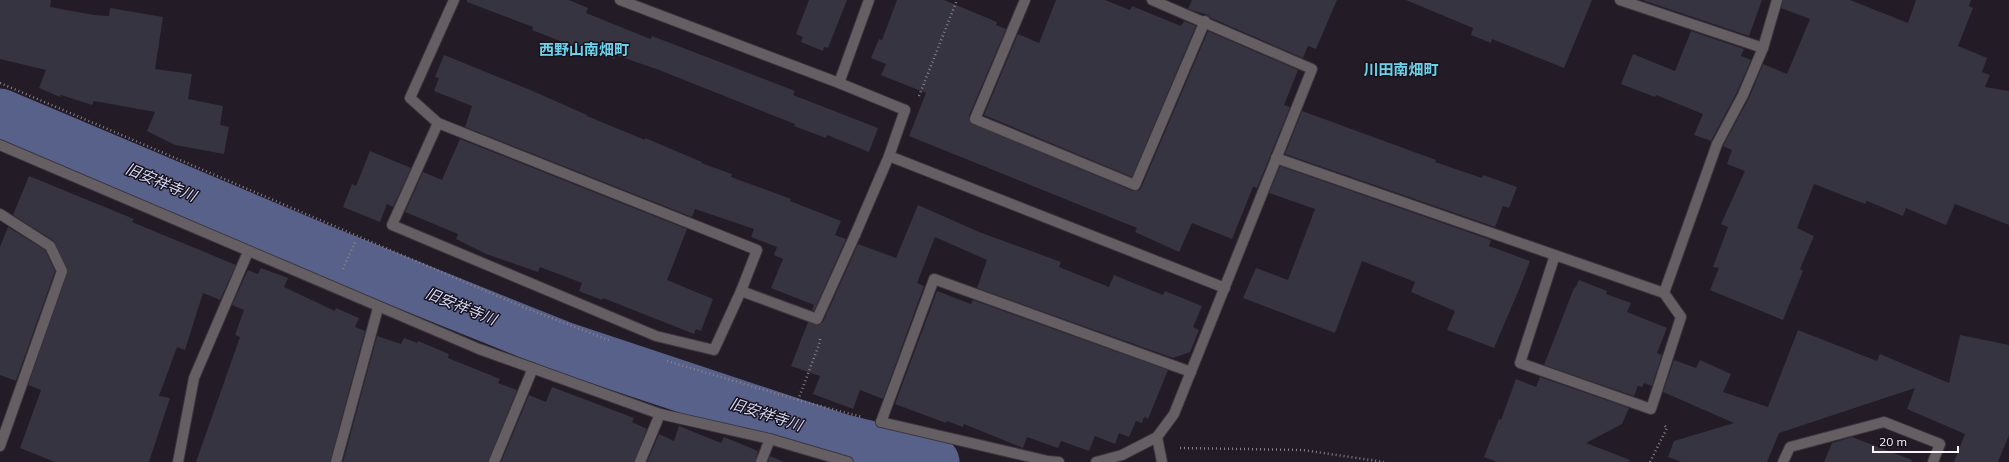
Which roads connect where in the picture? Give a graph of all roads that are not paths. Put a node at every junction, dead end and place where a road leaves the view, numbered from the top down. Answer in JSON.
{"nodes":[{"id":1,"x":454,"y":0,"type":"edge"},
{"id":2,"x":620,"y":0,"type":"edge"},
{"id":3,"x":869,"y":0,"type":"edge"},
{"id":4,"x":1025,"y":0,"type":"edge"},
{"id":5,"x":1152,"y":0,"type":"edge"},
{"id":6,"x":1620,"y":0,"type":"edge"},
{"id":7,"x":1778,"y":0,"type":"edge"},
{"id":8,"x":1205,"y":21,"type":"junction"},
{"id":9,"x":1763,"y":48,"type":"junction"},
{"id":10,"x":839,"y":83,"type":"junction"},
{"id":11,"x":438,"y":123,"type":"junction"},
{"id":12,"x":0,"y":145,"type":"edge"},
{"id":13,"x":889,"y":156,"type":"junction"},
{"id":14,"x":1276,"y":158,"type":"junction"},
{"id":15,"x":0,"y":214,"type":"edge"},
{"id":16,"x":248,"y":252,"type":"junction"},
{"id":17,"x":1555,"y":255,"type":"junction"},
{"id":18,"x":1225,"y":288,"type":"junction"},
{"id":19,"x":741,"y":290,"type":"junction"},
{"id":20,"x":1664,"y":293,"type":"junction"},
{"id":21,"x":378,"y":308,"type":"junction"},
{"id":22,"x":533,"y":368,"type":"junction"},
{"id":23,"x":1191,"y":372,"type":"junction"},
{"id":24,"x":660,"y":414,"type":"junction"},
{"id":25,"x":1157,"y":437,"type":"junction"},
{"id":26,"x":770,"y":439,"type":"junction"},
{"id":27,"x":0,"y":446,"type":"edge"},
{"id":28,"x":1161,"y":460,"type":"edge"},
{"id":29,"x":178,"y":462,"type":"edge"},
{"id":30,"x":336,"y":462,"type":"edge"},
{"id":31,"x":494,"y":462,"type":"edge"},
{"id":32,"x":640,"y":462,"type":"edge"},
{"id":33,"x":761,"y":462,"type":"edge"},
{"id":34,"x":848,"y":462,"type":"edge"},
{"id":35,"x":1059,"y":462,"type":"edge"},
{"id":36,"x":1096,"y":462,"type":"edge"},
{"id":37,"x":1783,"y":462,"type":"edge"},
{"id":38,"x":1933,"y":462,"type":"edge"}],
"edges":[{"from":1,"to":11,"type":"street"},
{"from":2,"to":10,"type":"street"},
{"from":3,"to":10,"type":"street"},
{"from":4,"to":8,"type":"street"},
{"from":5,"to":8,"type":"street"},
{"from":6,"to":9,"type":"street"},
{"from":7,"to":9,"type":"street"},
{"from":8,"to":14,"type":"street"},
{"from":9,"to":20,"type":"street"},
{"from":10,"to":13,"type":"street"},
{"from":11,"to":19,"type":"street"},
{"from":11,"to":19,"type":"street"},
{"from":12,"to":16,"type":"street"},
{"from":13,"to":18,"type":"street"},
{"from":13,"to":19,"type":"street"},
{"from":14,"to":17,"type":"street"},
{"from":14,"to":18,"type":"street"},
{"from":15,"to":27,"type":"street"},
{"from":16,"to":21,"type":"street"},
{"from":16,"to":29,"type":"street"},
{"from":17,"to":20,"type":"street"},
{"from":17,"to":20,"type":"street"},
{"from":18,"to":23,"type":"street"},
{"from":21,"to":22,"type":"street"},
{"from":21,"to":30,"type":"street"},
{"from":22,"to":24,"type":"street"},
{"from":22,"to":31,"type":"street"},
{"from":23,"to":25,"type":"street"},
{"from":23,"to":35,"type":"street"},
{"from":24,"to":26,"type":"street"},
{"from":24,"to":32,"type":"street"},
{"from":25,"to":28,"type":"street"},
{"from":25,"to":36,"type":"street"},
{"from":26,"to":33,"type":"street"},
{"from":26,"to":34,"type":"street"},
{"from":37,"to":38,"type":"street"}]}
